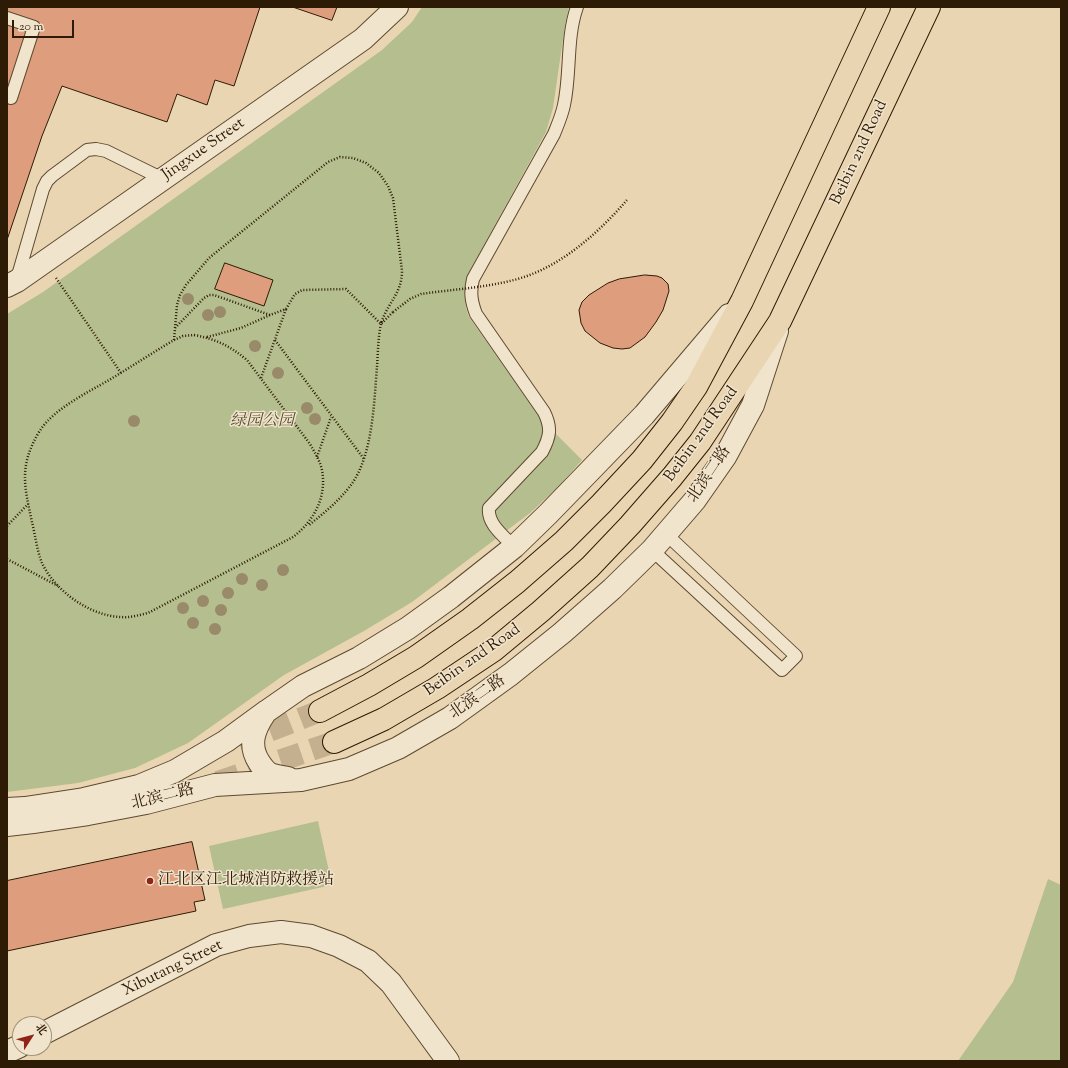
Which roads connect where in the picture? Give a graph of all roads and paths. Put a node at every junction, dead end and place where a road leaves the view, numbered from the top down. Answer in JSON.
{"nodes":[{"id":1,"x":397,"y":7,"type":"edge"},
{"id":2,"x":577,"y":7,"type":"edge"},
{"id":3,"x":879,"y":7,"type":"edge"},
{"id":4,"x":929,"y":7,"type":"edge"},
{"id":5,"x":7,"y":18,"type":"edge"},
{"id":6,"x":7,"y":96,"type":"edge"},
{"id":7,"x":163,"y":179,"type":"junction"},
{"id":8,"x":627,"y":200,"type":"dead end"},
{"id":9,"x":55,"y":276,"type":"dead end"},
{"id":10,"x":12,"y":284,"type":"edge"},
{"id":11,"x":742,"y":301,"type":"junction"},
{"id":12,"x":286,"y":309,"type":"junction"},
{"id":13,"x":270,"y":315,"type":"junction"},
{"id":14,"x":780,"y":321,"type":"junction"},
{"id":15,"x":381,"y":324,"type":"junction"},
{"id":16,"x":175,"y":329,"type":"junction"},
{"id":17,"x":207,"y":337,"type":"junction"},
{"id":18,"x":174,"y":340,"type":"junction"},
{"id":19,"x":275,"y":340,"type":"junction"},
{"id":20,"x":121,"y":372,"type":"junction"},
{"id":21,"x":260,"y":378,"type":"junction"},
{"id":22,"x":331,"y":416,"type":"junction"},
{"id":23,"x":318,"y":458,"type":"junction"},
{"id":24,"x":364,"y":460,"type":"junction"},
{"id":25,"x":28,"y":503,"type":"junction"},
{"id":26,"x":7,"y":526,"type":"edge"},
{"id":27,"x":303,"y":530,"type":"junction"},
{"id":28,"x":659,"y":542,"type":"junction"},
{"id":29,"x":514,"y":547,"type":"junction"},
{"id":30,"x":7,"y":559,"type":"edge"},
{"id":31,"x":60,"y":588,"type":"junction"},
{"id":32,"x":267,"y":711,"type":"junction"},
{"id":33,"x":320,"y":711,"type":"tunnel mouth"},
{"id":34,"x":334,"y":742,"type":"tunnel mouth"},
{"id":35,"x":301,"y":780,"type":"junction"},
{"id":36,"x":7,"y":809,"type":"edge"},
{"id":37,"x":7,"y":825,"type":"edge"},
{"id":38,"x":52,"y":1029,"type":"edge"},
{"id":39,"x":448,"y":1061,"type":"edge"}],
"edges":[{"from":1,"to":7,"type":"street","name":"Jingxue Street"},
{"from":2,"to":29,"type":"lane"},
{"from":3,"to":11,"type":"main road","name":"Beibin 2nd Road"},
{"from":4,"to":14,"type":"main road","name":"Beibin 2nd Road"},
{"from":5,"to":6,"type":"lane"},
{"from":7,"to":10,"type":"street","name":"Jingxue Street"},
{"from":7,"to":10,"type":"lane"},
{"from":8,"to":15,"type":"path","bridge":true},
{"from":9,"to":20,"type":"path"},
{"from":11,"to":29,"type":"street","name":"北滨二路"},
{"from":11,"to":33,"type":"main road","name":"Beibin 2nd Road"},
{"from":12,"to":13,"type":"path"},
{"from":12,"to":15,"type":"path"},
{"from":12,"to":19,"type":"path"},
{"from":13,"to":16,"type":"path"},
{"from":13,"to":17,"type":"path"},
{"from":14,"to":28,"type":"street","name":"北滨二路"},
{"from":14,"to":34,"type":"main road","name":"Beibin 2nd Road"},
{"from":15,"to":16,"type":"path"},
{"from":15,"to":24,"type":"path"},
{"from":16,"to":18,"type":"path"},
{"from":17,"to":18,"type":"path"},
{"from":17,"to":21,"type":"path"},
{"from":18,"to":20,"type":"path"},
{"from":19,"to":21,"type":"path"},
{"from":19,"to":22,"type":"path"},
{"from":20,"to":25,"type":"path"},
{"from":21,"to":23,"type":"path"},
{"from":22,"to":23,"type":"path"},
{"from":22,"to":24,"type":"path"},
{"from":23,"to":27,"type":"path"},
{"from":24,"to":27,"type":"path"},
{"from":25,"to":26,"type":"path"},
{"from":25,"to":31,"type":"path"},
{"from":27,"to":31,"type":"path"},
{"from":28,"to":28,"type":"lane"},
{"from":28,"to":35,"type":"street","name":"北滨二路"},
{"from":29,"to":32,"type":"street","name":"北滨二路"},
{"from":30,"to":31,"type":"path"},
{"from":32,"to":35,"type":"street"},
{"from":32,"to":36,"type":"street","name":"北滨二路"},
{"from":35,"to":37,"type":"street","name":"北滨二路"},
{"from":38,"to":39,"type":"street","name":"Xibutang Street"}]}
